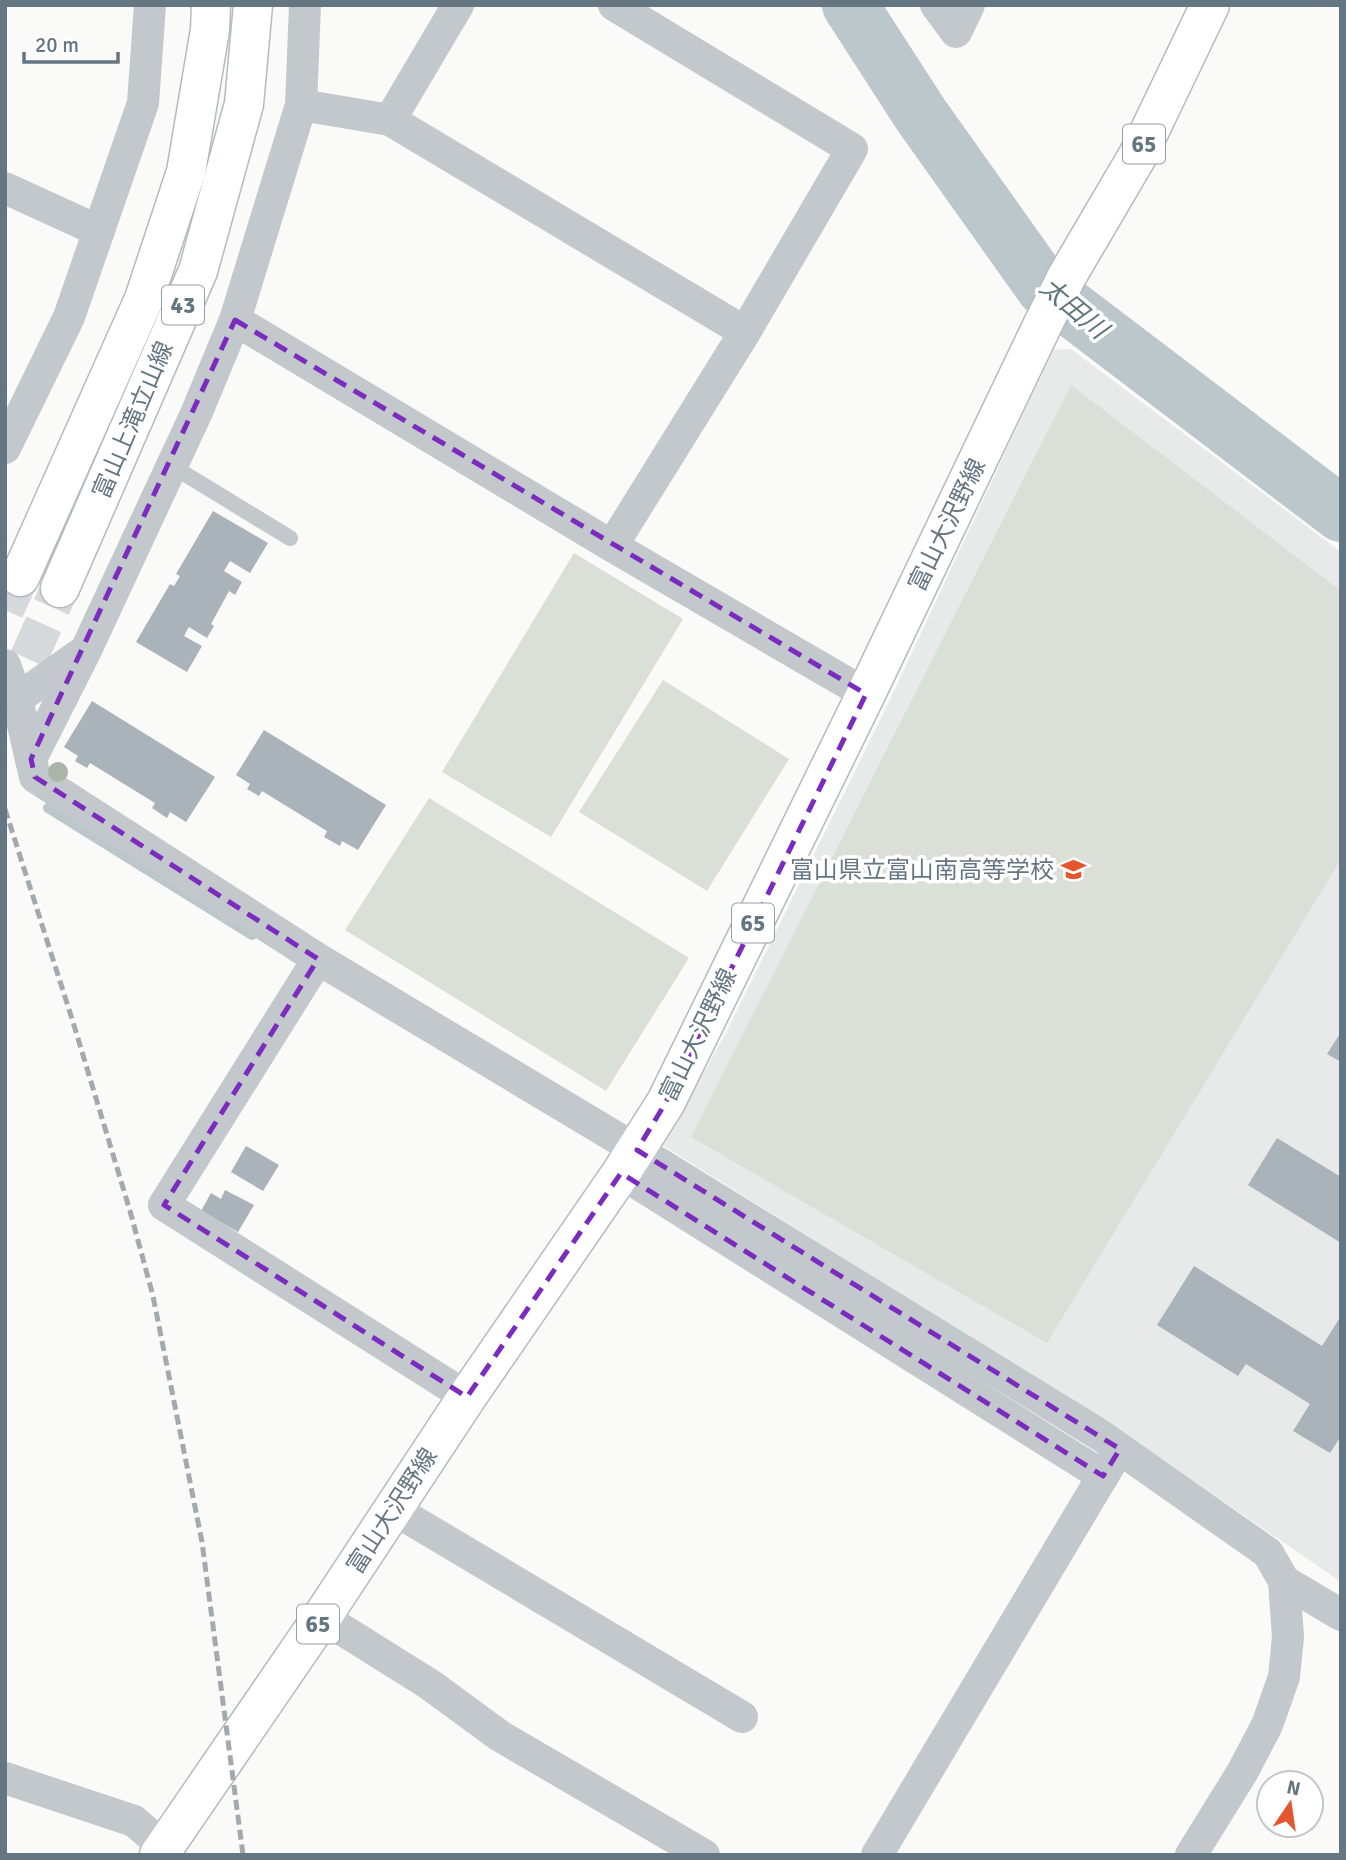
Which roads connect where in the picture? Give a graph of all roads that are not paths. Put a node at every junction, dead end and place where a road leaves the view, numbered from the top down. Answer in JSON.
{"nodes":[{"id":1,"x":150,"y":5,"type":"edge"},
{"id":2,"x":211,"y":5,"type":"edge"},
{"id":3,"x":253,"y":5,"type":"edge"},
{"id":4,"x":305,"y":5,"type":"edge"},
{"id":5,"x":458,"y":5,"type":"edge"},
{"id":6,"x":614,"y":5,"type":"edge"},
{"id":7,"x":936,"y":5,"type":"edge"},
{"id":8,"x":969,"y":5,"type":"edge"},
{"id":9,"x":1210,"y":5,"type":"edge"},
{"id":10,"x":301,"y":105,"type":"junction"},
{"id":11,"x":390,"y":120,"type":"junction"},
{"id":12,"x":5,"y":188,"type":"edge"},
{"id":13,"x":99,"y":231,"type":"junction"},
{"id":14,"x":235,"y":320,"type":"junction"},
{"id":15,"x":745,"y":332,"type":"junction"},
{"id":16,"x":5,"y":448,"type":"edge"},
{"id":17,"x":172,"y":466,"type":"junction"},
{"id":18,"x":289,"y":538,"type":"dead end"},
{"id":19,"x":612,"y":546,"type":"junction"},
{"id":20,"x":20,"y":577,"type":"tunnel mouth"},
{"id":21,"x":60,"y":588,"type":"tunnel mouth"},
{"id":22,"x":86,"y":650,"type":"junction"},
{"id":23,"x":5,"y":664,"type":"edge"},
{"id":24,"x":866,"y":694,"type":"junction"},
{"id":25,"x":17,"y":699,"type":"junction"},
{"id":26,"x":31,"y":759,"type":"junction"},
{"id":27,"x":318,"y":959,"type":"junction"},
{"id":28,"x":629,"y":1161,"type":"junction"},
{"id":29,"x":467,"y":1397,"type":"junction"},
{"id":30,"x":1120,"y":1449,"type":"junction"},
{"id":31,"x":1102,"y":1476,"type":"junction"},
{"id":32,"x":393,"y":1509,"type":"junction"},
{"id":33,"x":1284,"y":1581,"type":"junction"},
{"id":34,"x":1341,"y":1615,"type":"edge"},
{"id":35,"x":322,"y":1617,"type":"junction"},
{"id":36,"x":742,"y":1717,"type":"dead end"},
{"id":37,"x":5,"y":1777,"type":"edge"},
{"id":38,"x":161,"y":1851,"type":"edge"},
{"id":39,"x":704,"y":1855,"type":"edge"},
{"id":40,"x":877,"y":1855,"type":"edge"},
{"id":41,"x":1191,"y":1855,"type":"edge"}],
"edges":[{"from":1,"to":13,"type":"street"},
{"from":2,"to":20,"type":"main road","name":"富山上滝立山線","number":"43"},
{"from":3,"to":21,"type":"main road","name":"富山上滝立山線","number":"43"},
{"from":4,"to":10,"type":"street"},
{"from":5,"to":11,"type":"street"},
{"from":6,"to":15,"type":"street"},
{"from":7,"to":8,"type":"street"},
{"from":9,"to":24,"type":"main road","name":"富山大沢野線","number":"65"},
{"from":10,"to":11,"type":"street"},
{"from":10,"to":14,"type":"street"},
{"from":11,"to":15,"type":"street"},
{"from":12,"to":13,"type":"street"},
{"from":13,"to":16,"type":"street"},
{"from":14,"to":17,"type":"street"},
{"from":14,"to":19,"type":"street"},
{"from":15,"to":19,"type":"street"},
{"from":17,"to":18,"type":"lane"},
{"from":17,"to":22,"type":"street"},
{"from":19,"to":24,"type":"street"},
{"from":22,"to":25,"type":"street"},
{"from":22,"to":26,"type":"street"},
{"from":23,"to":25,"type":"street"},
{"from":24,"to":28,"type":"main road","name":"富山大沢野線","number":"65"},
{"from":25,"to":26,"type":"street"},
{"from":26,"to":27,"type":"street"},
{"from":27,"to":28,"type":"street"},
{"from":27,"to":29,"type":"street"},
{"from":28,"to":29,"type":"main road","name":"富山大沢野線","number":"65"},
{"from":28,"to":30,"type":"street"},
{"from":28,"to":31,"type":"street"},
{"from":29,"to":32,"type":"main road","name":"富山大沢野線","number":"65"},
{"from":30,"to":31,"type":"street"},
{"from":30,"to":33,"type":"street"},
{"from":31,"to":40,"type":"street"},
{"from":32,"to":35,"type":"main road","name":"富山大沢野線","number":"65"},
{"from":32,"to":36,"type":"street"},
{"from":33,"to":34,"type":"street"},
{"from":33,"to":41,"type":"street"},
{"from":35,"to":38,"type":"main road","name":"富山大沢野線","number":"65"},
{"from":35,"to":39,"type":"street"},
{"from":37,"to":38,"type":"street"}]}
